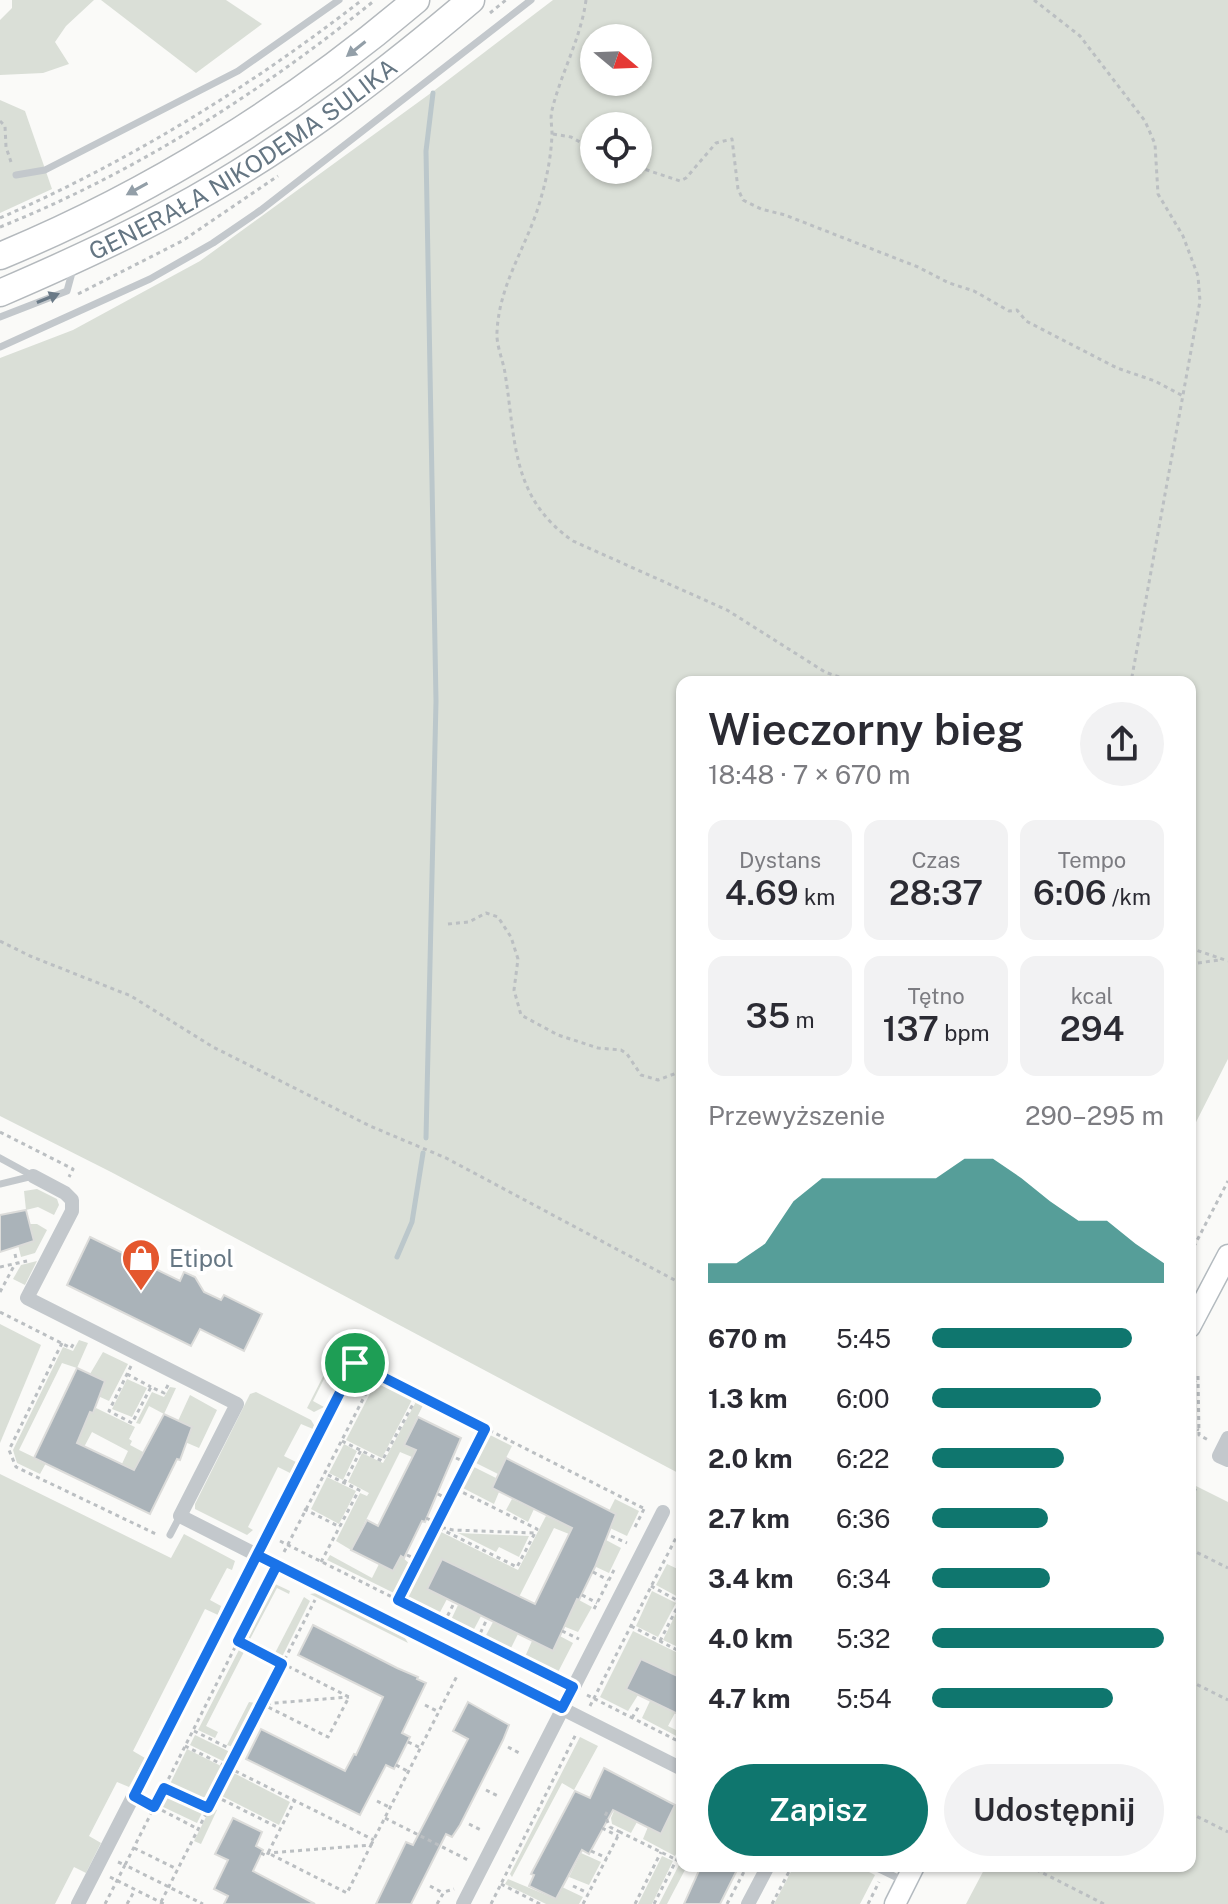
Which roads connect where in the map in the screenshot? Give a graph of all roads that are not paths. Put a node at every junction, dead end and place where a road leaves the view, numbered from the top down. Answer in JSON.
{"nodes":[{"id":1,"x":339,"y":0,"type":"edge"},
{"id":2,"x":416,"y":0,"type":"edge"},
{"id":3,"x":471,"y":0,"type":"edge"},
{"id":4,"x":531,"y":0,"type":"edge"},
{"id":5,"x":16,"y":175,"type":"road end"},
{"id":6,"x":0,"y":256,"type":"edge"},
{"id":7,"x":75,"y":261,"type":"junction"},
{"id":8,"x":0,"y":293,"type":"edge"},
{"id":9,"x":0,"y":317,"type":"edge"},
{"id":10,"x":0,"y":347,"type":"edge"},
{"id":11,"x":0,"y":1158,"type":"edge"},
{"id":12,"x":33,"y":1176,"type":"junction"},
{"id":13,"x":0,"y":1184,"type":"edge"},
{"id":14,"x":1225,"y":1266,"type":"edge"},
{"id":15,"x":1196,"y":1317,"type":"edge"},
{"id":16,"x":356,"y":1361,"type":"road end"},
{"id":17,"x":1221,"y":1440,"type":"edge"},
{"id":18,"x":1228,"y":1460,"type":"edge"},
{"id":19,"x":661,"y":1515,"type":"road end"},
{"id":20,"x":180,"y":1516,"type":"junction"},
{"id":21,"x":170,"y":1535,"type":"dead end"},
{"id":22,"x":257,"y":1555,"type":"junction"},
{"id":23,"x":562,"y":1708,"type":"junction"},
{"id":24,"x":676,"y":1766,"type":"edge"},
{"id":25,"x":765,"y":1872,"type":"edge"},
{"id":26,"x":910,"y":1874,"type":"edge"},
{"id":27,"x":78,"y":1904,"type":"edge"},
{"id":28,"x":463,"y":1904,"type":"edge"},
{"id":29,"x":748,"y":1904,"type":"edge"},
{"id":30,"x":895,"y":1904,"type":"edge"}],
"edges":[{"from":1,"to":5,"type":"lane"},
{"from":2,"to":6,"type":"highway","name":"GENERAŁA NIKODEMA SULIKA","one_way":true},
{"from":3,"to":7,"type":"highway","name":"GENERAŁA NIKODEMA SULIKA"},
{"from":4,"to":10,"type":"lane"},
{"from":7,"to":8,"type":"highway","name":"GENERAŁA NIKODEMA SULIKA"},
{"from":9,"to":7,"type":"lane","one_way":true},
{"from":11,"to":12,"type":"lane"},
{"from":12,"to":13,"type":"lane"},
{"from":12,"to":20,"type":"street"},
{"from":14,"to":15,"type":"street"},
{"from":16,"to":22,"type":"street"},
{"from":17,"to":18,"type":"street"},
{"from":19,"to":23,"type":"street"},
{"from":20,"to":21,"type":"lane"},
{"from":20,"to":22,"type":"street"},
{"from":22,"to":23,"type":"street"},
{"from":22,"to":27,"type":"street"},
{"from":23,"to":24,"type":"street"},
{"from":23,"to":28,"type":"street"},
{"from":25,"to":29,"type":"street"},
{"from":26,"to":30,"type":"street"}]}
